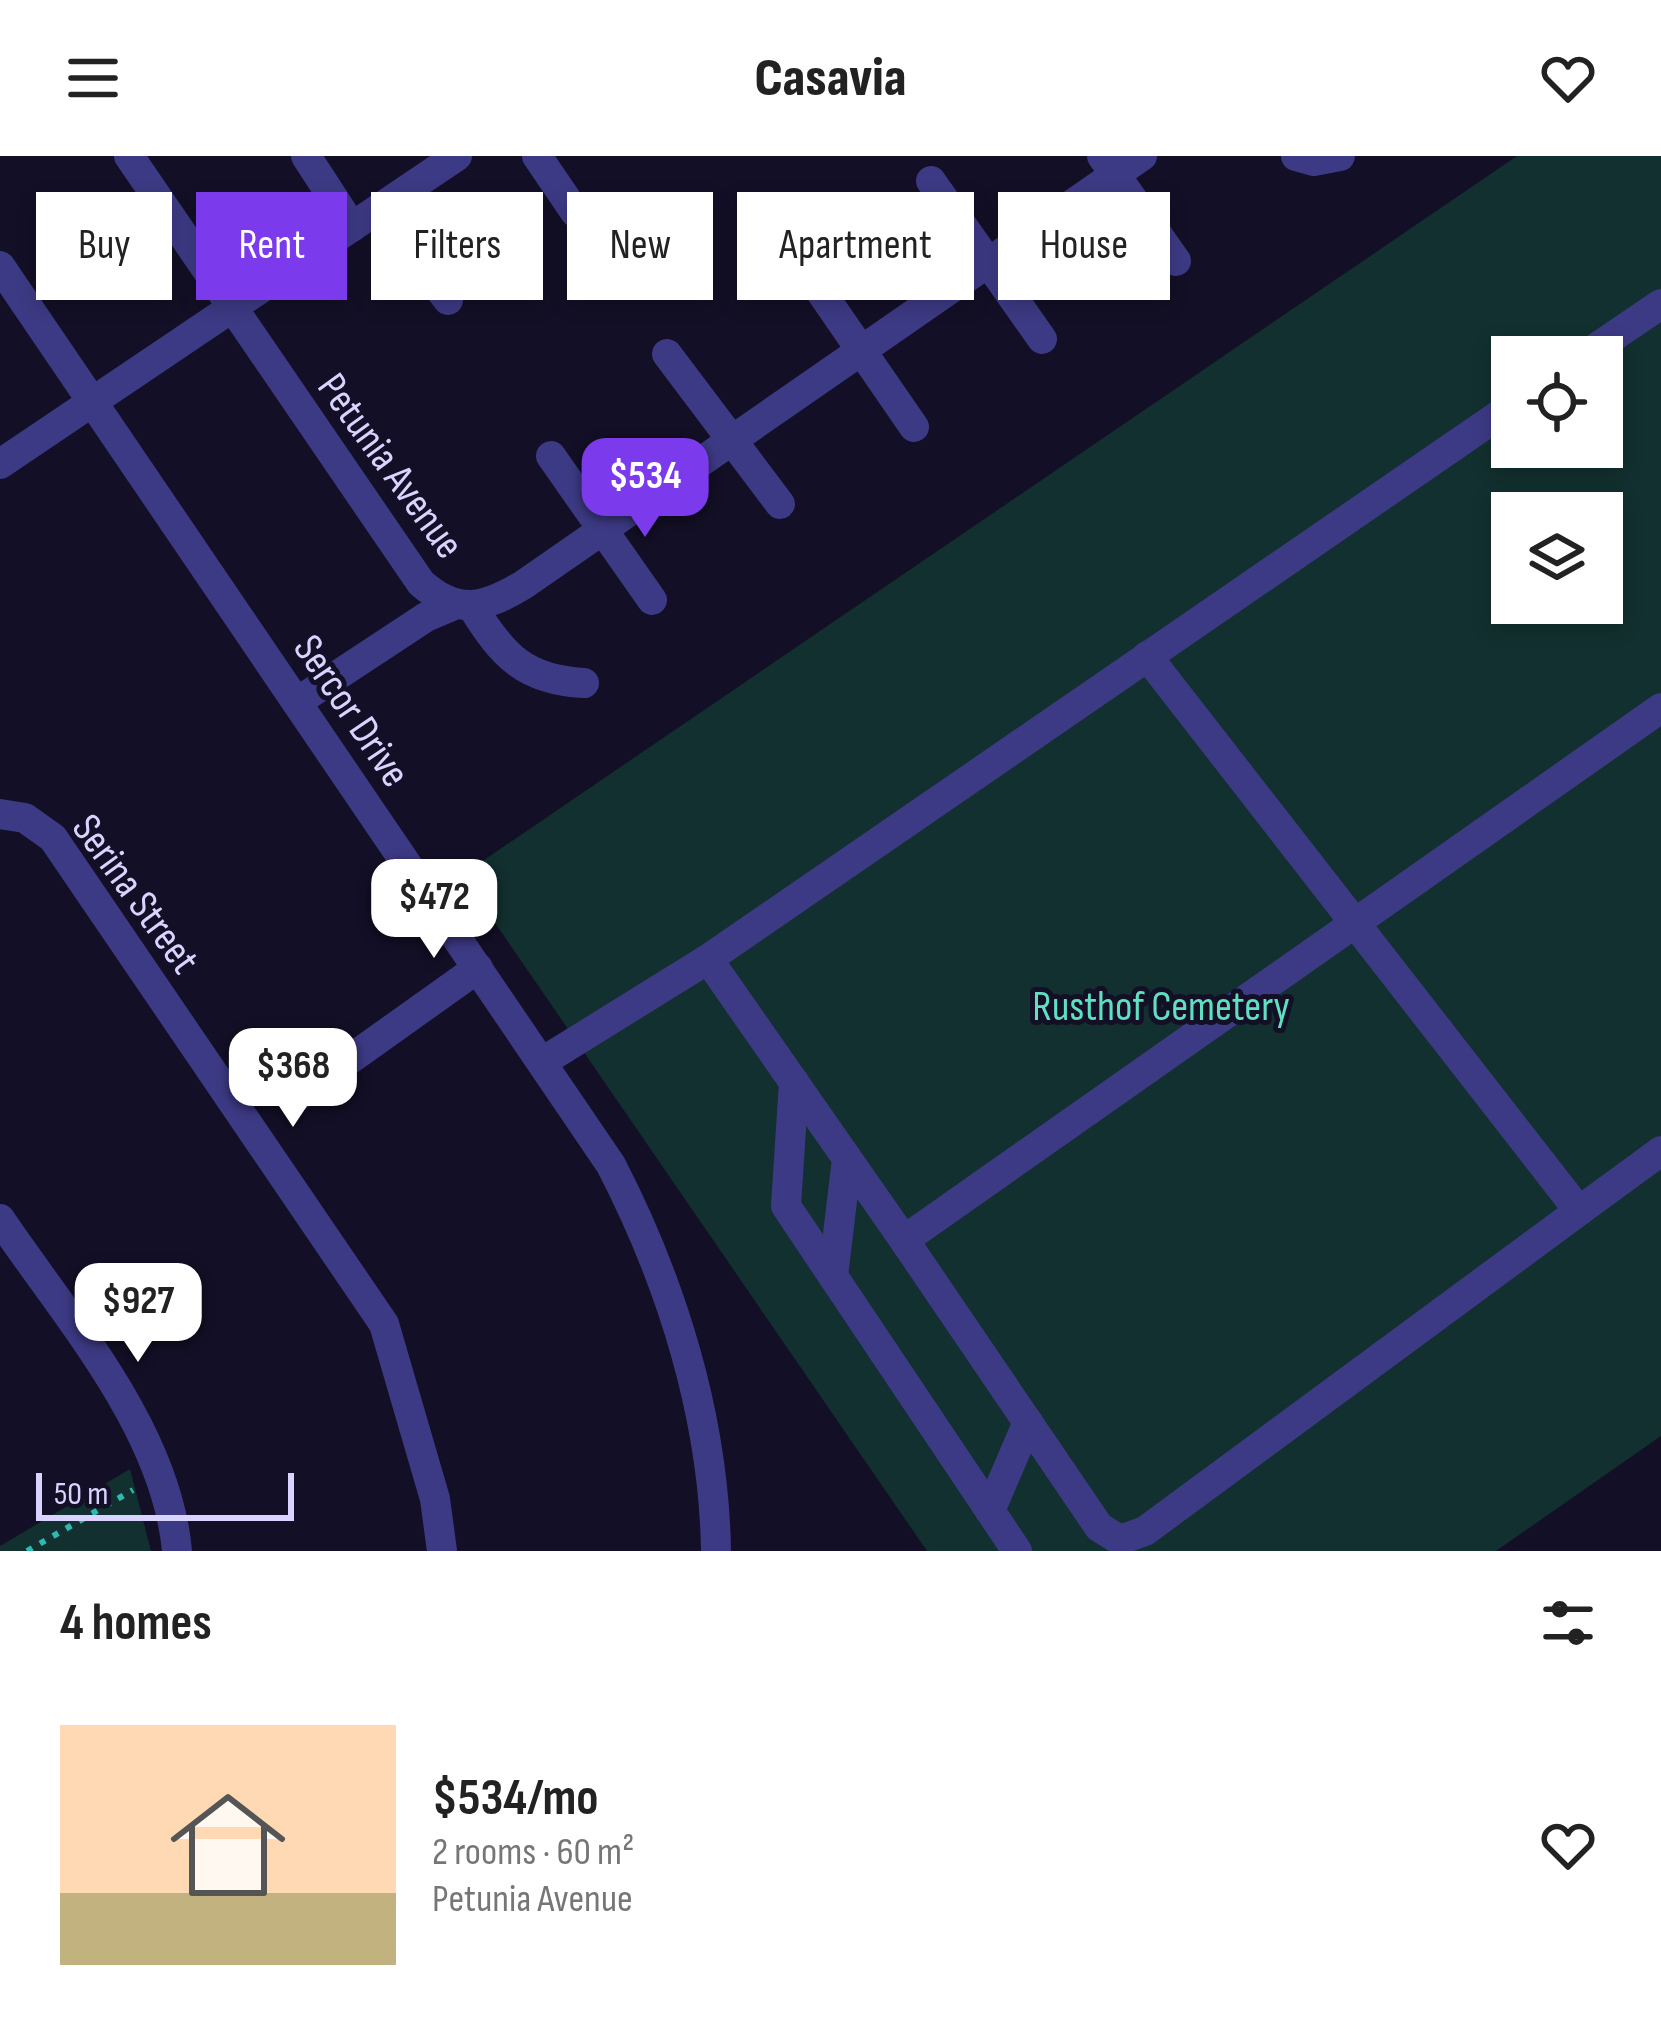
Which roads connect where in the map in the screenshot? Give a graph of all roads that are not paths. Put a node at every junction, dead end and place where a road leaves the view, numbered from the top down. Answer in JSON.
{"nodes":[{"id":1,"x":129,"y":156,"type":"edge"},
{"id":2,"x":306,"y":156,"type":"edge"},
{"id":3,"x":457,"y":156,"type":"edge"},
{"id":4,"x":537,"y":156,"type":"edge"},
{"id":5,"x":1142,"y":156,"type":"edge"},
{"id":6,"x":1296,"y":156,"type":"edge"},
{"id":7,"x":1340,"y":156,"type":"edge"},
{"id":8,"x":1108,"y":165,"type":"edge"},
{"id":9,"x":932,"y":181,"type":"dead end"},
{"id":10,"x":404,"y":192,"type":"edge"},
{"id":11,"x":567,"y":200,"type":"edge"},
{"id":12,"x":371,"y":214,"type":"edge"},
{"id":13,"x":352,"y":227,"type":"junction"},
{"id":14,"x":1176,"y":261,"type":"dead end"},
{"id":15,"x":988,"y":262,"type":"junction"},
{"id":16,"x":0,"y":266,"type":"edge"},
{"id":17,"x":826,"y":300,"type":"edge"},
{"id":18,"x":1661,"y":304,"type":"edge"},
{"id":19,"x":230,"y":310,"type":"junction"},
{"id":20,"x":1614,"y":336,"type":"edge"},
{"id":21,"x":1042,"y":339,"type":"dead end"},
{"id":22,"x":861,"y":351,"type":"junction"},
{"id":23,"x":667,"y":354,"type":"dead end"},
{"id":24,"x":92,"y":403,"type":"junction"},
{"id":25,"x":1491,"y":420,"type":"edge"},
{"id":26,"x":914,"y":428,"type":"dead end"},
{"id":27,"x":732,"y":440,"type":"junction"},
{"id":28,"x":550,"y":456,"type":"dead end"},
{"id":29,"x":0,"y":464,"type":"edge"},
{"id":30,"x":780,"y":505,"type":"dead end"},
{"id":31,"x":603,"y":530,"type":"junction"},
{"id":32,"x":652,"y":600,"type":"dead end"},
{"id":33,"x":462,"y":607,"type":"junction"},
{"id":34,"x":1147,"y":656,"type":"junction"},
{"id":35,"x":584,"y":682,"type":"dead end"},
{"id":36,"x":297,"y":702,"type":"junction"},
{"id":37,"x":1661,"y":708,"type":"edge"},
{"id":38,"x":0,"y":814,"type":"edge"},
{"id":39,"x":1358,"y":920,"type":"junction"},
{"id":40,"x":708,"y":959,"type":"junction"},
{"id":41,"x":478,"y":968,"type":"junction"},
{"id":42,"x":542,"y":1062,"type":"junction"},
{"id":43,"x":794,"y":1082,"type":"junction"},
{"id":44,"x":297,"y":1097,"type":"dead end"},
{"id":45,"x":1661,"y":1151,"type":"edge"},
{"id":46,"x":847,"y":1159,"type":"junction"},
{"id":47,"x":1579,"y":1211,"type":"junction"},
{"id":48,"x":0,"y":1219,"type":"edge"},
{"id":49,"x":904,"y":1240,"type":"junction"},
{"id":50,"x":833,"y":1276,"type":"junction"},
{"id":51,"x":1028,"y":1422,"type":"junction"},
{"id":52,"x":990,"y":1510,"type":"junction"},
{"id":53,"x":176,"y":1551,"type":"edge"},
{"id":54,"x":442,"y":1551,"type":"edge"},
{"id":55,"x":716,"y":1551,"type":"edge"},
{"id":56,"x":1017,"y":1551,"type":"edge"}],
"edges":[{"from":1,"to":19,"type":"street","name":"Petunia Avenue"},
{"from":2,"to":13,"type":"street"},
{"from":3,"to":10,"type":"street"},
{"from":4,"to":11,"type":"street"},
{"from":5,"to":8,"type":"street","name":"Petunia Avenue"},
{"from":6,"to":7,"type":"street"},
{"from":8,"to":14,"type":"street"},
{"from":8,"to":15,"type":"street","name":"Petunia Avenue"},
{"from":9,"to":15,"type":"street"},
{"from":12,"to":13,"type":"street"},
{"from":13,"to":19,"type":"street"},
{"from":15,"to":21,"type":"street"},
{"from":15,"to":22,"type":"street","name":"Petunia Avenue"},
{"from":16,"to":24,"type":"street","name":"Sercor Drive"},
{"from":17,"to":22,"type":"street"},
{"from":18,"to":20,"type":"street"},
{"from":19,"to":24,"type":"street"},
{"from":19,"to":33,"type":"street","name":"Petunia Avenue"},
{"from":22,"to":26,"type":"street"},
{"from":22,"to":27,"type":"street","name":"Petunia Avenue"},
{"from":23,"to":27,"type":"street"},
{"from":24,"to":29,"type":"street"},
{"from":24,"to":36,"type":"street","name":"Sercor Drive"},
{"from":25,"to":34,"type":"street"},
{"from":27,"to":30,"type":"street"},
{"from":27,"to":31,"type":"street","name":"Petunia Avenue"},
{"from":28,"to":31,"type":"street"},
{"from":31,"to":32,"type":"street"},
{"from":31,"to":33,"type":"street","name":"Petunia Avenue"},
{"from":33,"to":35,"type":"street"},
{"from":33,"to":36,"type":"street"},
{"from":34,"to":39,"type":"street"},
{"from":34,"to":40,"type":"street"},
{"from":36,"to":41,"type":"street","name":"Sercor Drive"},
{"from":37,"to":39,"type":"street"},
{"from":38,"to":54,"type":"street","name":"Serina Street"},
{"from":39,"to":47,"type":"street"},
{"from":39,"to":49,"type":"street"},
{"from":40,"to":42,"type":"street"},
{"from":40,"to":43,"type":"street"},
{"from":41,"to":42,"type":"street","name":"Sercor Drive"},
{"from":41,"to":44,"type":"street"},
{"from":42,"to":55,"type":"street","name":"Sercor Drive"},
{"from":43,"to":46,"type":"street"},
{"from":43,"to":50,"type":"street"},
{"from":45,"to":47,"type":"street"},
{"from":46,"to":49,"type":"street"},
{"from":46,"to":50,"type":"street"},
{"from":47,"to":51,"type":"street"},
{"from":48,"to":53,"type":"street"},
{"from":49,"to":51,"type":"street"},
{"from":50,"to":52,"type":"street"},
{"from":51,"to":52,"type":"street"},
{"from":52,"to":56,"type":"street"}]}
